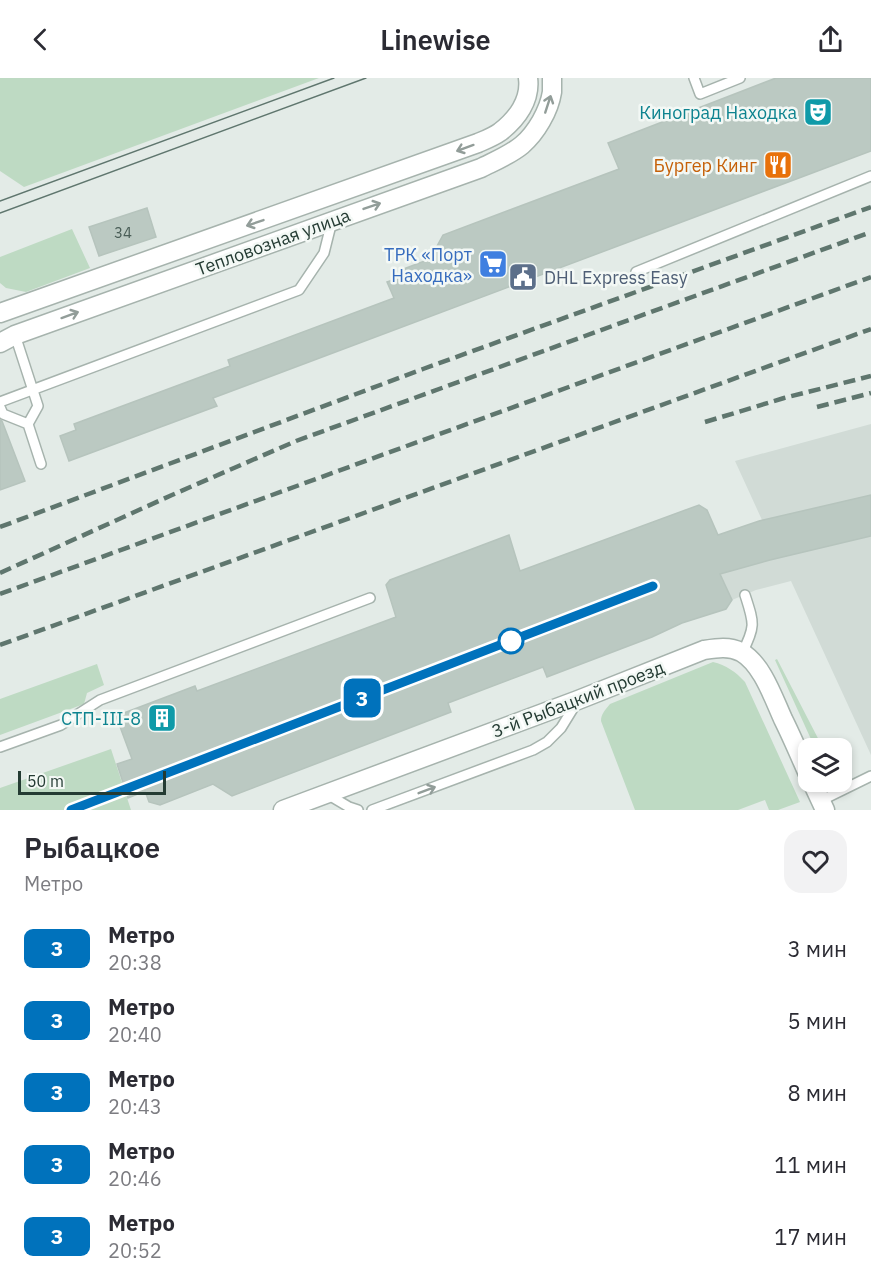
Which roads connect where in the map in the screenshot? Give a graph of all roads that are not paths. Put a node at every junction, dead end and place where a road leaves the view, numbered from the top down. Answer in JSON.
{"nodes":[{"id":1,"x":528,"y":78,"type":"edge"},
{"id":2,"x":552,"y":78,"type":"edge"},
{"id":3,"x":694,"y":78,"type":"edge"},
{"id":4,"x":740,"y":78,"type":"edge"},
{"id":5,"x":871,"y":176,"type":"edge"},
{"id":6,"x":332,"y":220,"type":"junction"},
{"id":7,"x":636,"y":272,"type":"dead end"},
{"id":8,"x":2,"y":310,"type":"edge"},
{"id":9,"x":7,"y":339,"type":"edge"},
{"id":10,"x":33,"y":389,"type":"junction"},
{"id":11,"x":0,"y":402,"type":"edge"},
{"id":12,"x":0,"y":407,"type":"edge"},
{"id":13,"x":28,"y":424,"type":"junction"},
{"id":14,"x":41,"y":464,"type":"dead end"},
{"id":15,"x":745,"y":595,"type":"dead end"},
{"id":16,"x":370,"y":598,"type":"dead end"},
{"id":17,"x":742,"y":653,"type":"junction"},
{"id":18,"x":578,"y":700,"type":"junction"},
{"id":19,"x":0,"y":747,"type":"edge"},
{"id":20,"x":798,"y":752,"type":"edge"},
{"id":21,"x":871,"y":776,"type":"edge"},
{"id":22,"x":327,"y":794,"type":"junction"},
{"id":23,"x":823,"y":805,"type":"edge"},
{"id":24,"x":283,"y":810,"type":"edge"},
{"id":25,"x":358,"y":810,"type":"edge"},
{"id":26,"x":372,"y":810,"type":"edge"}],
"edges":[{"from":1,"to":8,"type":"street","name":"Тепловозная улица","one_way":true},
{"from":6,"to":2,"type":"street","name":"Тепловозная улица","one_way":true},
{"from":3,"to":4,"type":"lane"},
{"from":5,"to":7,"type":"lane"},
{"from":9,"to":6,"type":"street","name":"Тепловозная улица","one_way":true},
{"from":6,"to":10,"type":"lane"},
{"from":8,"to":9,"type":"street"},
{"from":9,"to":10,"type":"lane"},
{"from":10,"to":11,"type":"lane"},
{"from":10,"to":13,"type":"lane"},
{"from":12,"to":13,"type":"lane"},
{"from":13,"to":14,"type":"lane"},
{"from":15,"to":17,"type":"lane"},
{"from":16,"to":19,"type":"lane"},
{"from":17,"to":18,"type":"street","name":"3-й Рыбацкий проезд"},
{"from":17,"to":20,"type":"street"},
{"from":18,"to":22,"type":"street","name":"3-й Рыбацкий проезд"},
{"from":26,"to":18,"type":"lane","one_way":true},
{"from":21,"to":23,"type":"lane"},
{"from":22,"to":24,"type":"street","name":"3-й Рыбацкий проезд"},
{"from":22,"to":25,"type":"lane"}]}
